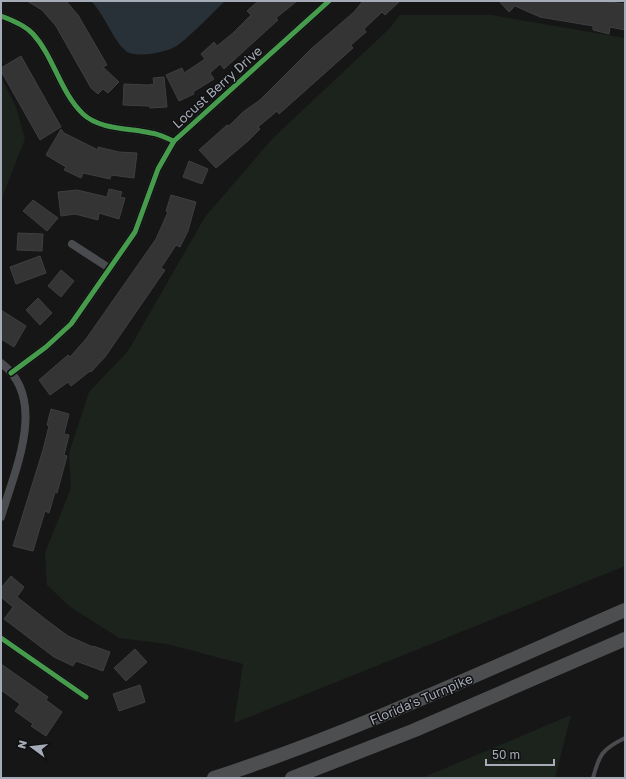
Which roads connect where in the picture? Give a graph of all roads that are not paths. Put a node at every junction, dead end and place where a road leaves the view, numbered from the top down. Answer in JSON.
{"nodes":[{"id":1,"x":329,"y":1,"type":"edge"},
{"id":2,"x":1,"y":16,"type":"edge"},
{"id":3,"x":174,"y":141,"type":"junction"},
{"id":4,"x":72,"y":244,"type":"dead end"},
{"id":5,"x":109,"y":268,"type":"junction"},
{"id":6,"x":1,"y":364,"type":"edge"},
{"id":7,"x":11,"y":373,"type":"junction"},
{"id":8,"x":1,"y":517,"type":"edge"},
{"id":9,"x":625,"y":610,"type":"edge"},
{"id":10,"x":1,"y":638,"type":"edge"},
{"id":11,"x":625,"y":639,"type":"edge"},
{"id":12,"x":86,"y":697,"type":"dead end"},
{"id":13,"x":625,"y":738,"type":"edge"},
{"id":14,"x":214,"y":778,"type":"edge"},
{"id":15,"x":292,"y":778,"type":"edge"},
{"id":16,"x":593,"y":778,"type":"edge"}],
"edges":[{"from":1,"to":3,"type":"street","name":"Locust Berry Drive"},
{"from":2,"to":3,"type":"street"},
{"from":3,"to":5,"type":"street","name":"Locust Berry Drive"},
{"from":4,"to":5,"type":"street"},
{"from":5,"to":7,"type":"street","name":"Locust Berry Drive"},
{"from":6,"to":7,"type":"street"},
{"from":7,"to":8,"type":"street"},
{"from":9,"to":14,"type":"highway","name":"Florida's Turnpike"},
{"from":10,"to":12,"type":"street"},
{"from":11,"to":15,"type":"highway","name":"Florida's Turnpike"},
{"from":13,"to":16,"type":"lane"}]}
